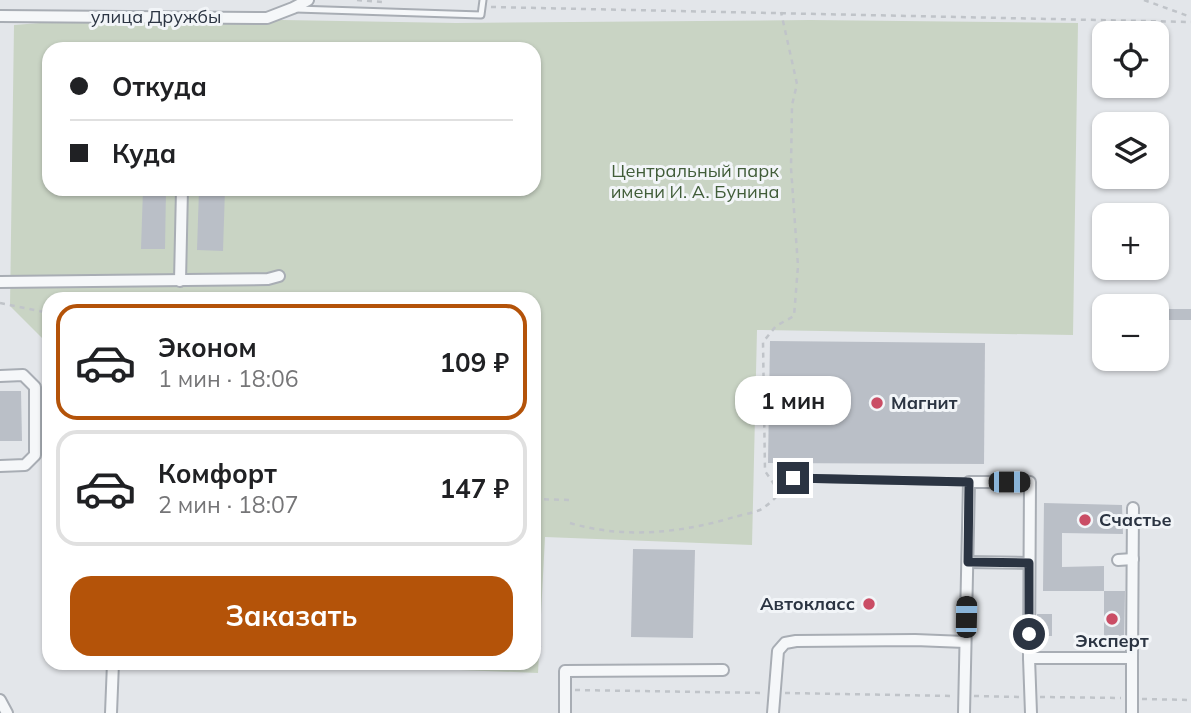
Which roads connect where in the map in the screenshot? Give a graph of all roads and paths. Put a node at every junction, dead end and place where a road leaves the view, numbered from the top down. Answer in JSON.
{"nodes":[{"id":1,"x":308,"y":0,"type":"edge"},
{"id":2,"x":357,"y":0,"type":"edge"},
{"id":3,"x":1144,"y":0,"type":"edge"},
{"id":4,"x":394,"y":2,"type":"dead end"},
{"id":5,"x":482,"y":3,"type":"edge"},
{"id":6,"x":293,"y":8,"type":"junction"},
{"id":7,"x":781,"y":12,"type":"junction"},
{"id":8,"x":0,"y":16,"type":"edge"},
{"id":9,"x":1191,"y":17,"type":"edge"},
{"id":10,"x":1191,"y":22,"type":"edge"},
{"id":11,"x":182,"y":196,"type":"edge"},
{"id":12,"x":279,"y":276,"type":"dead end"},
{"id":13,"x":180,"y":281,"type":"junction"},
{"id":14,"x":0,"y":282,"type":"edge"},
{"id":15,"x":0,"y":303,"type":"edge"},
{"id":16,"x":42,"y":312,"type":"edge"},
{"id":17,"x":0,"y":376,"type":"edge"},
{"id":18,"x":0,"y":466,"type":"edge"},
{"id":19,"x":793,"y":478,"type":"joint"},
{"id":20,"x":969,"y":482,"type":"junction"},
{"id":21,"x":780,"y":493,"type":"junction"},
{"id":22,"x":541,"y":499,"type":"edge"},
{"id":23,"x":572,"y":500,"type":"dead end"},
{"id":24,"x":1133,"y":508,"type":"dead end"},
{"id":25,"x":570,"y":523,"type":"dead end"},
{"id":26,"x":1133,"y":559,"type":"junction"},
{"id":27,"x":1118,"y":560,"type":"dead end"},
{"id":28,"x":968,"y":562,"type":"junction"},
{"id":29,"x":1029,"y":563,"type":"junction"},
{"id":30,"x":965,"y":642,"type":"junction"},
{"id":31,"x":1029,"y":658,"type":"junction"},
{"id":32,"x":1132,"y":658,"type":"junction"},
{"id":33,"x":113,"y":670,"type":"edge"},
{"id":34,"x":723,"y":670,"type":"dead end"},
{"id":35,"x":566,"y":690,"type":"junction"},
{"id":36,"x":774,"y":693,"type":"junction"},
{"id":37,"x":964,"y":696,"type":"junction"},
{"id":38,"x":1030,"y":697,"type":"junction"},
{"id":39,"x":1132,"y":699,"type":"junction"},
{"id":40,"x":1191,"y":699,"type":"edge"},
{"id":41,"x":0,"y":700,"type":"edge"},
{"id":42,"x":7,"y":713,"type":"edge"},
{"id":43,"x":111,"y":713,"type":"edge"},
{"id":44,"x":565,"y":713,"type":"edge"},
{"id":45,"x":773,"y":713,"type":"edge"},
{"id":46,"x":964,"y":713,"type":"edge"},
{"id":47,"x":1031,"y":713,"type":"edge"},
{"id":48,"x":1132,"y":713,"type":"edge"}],
"edges":[{"from":1,"to":6,"type":"street","name":"улица Дружбы"},
{"from":2,"to":4,"type":"path"},
{"from":3,"to":9,"type":"path"},
{"from":5,"to":6,"type":"lane"},
{"from":5,"to":7,"type":"path"},
{"from":6,"to":8,"type":"street","name":"улица Дружбы"},
{"from":7,"to":10,"type":"path"},
{"from":7,"to":21,"type":"path"},
{"from":11,"to":13,"type":"street"},
{"from":12,"to":13,"type":"street"},
{"from":13,"to":14,"type":"street"},
{"from":15,"to":16,"type":"path"},
{"from":17,"to":18,"type":"street"},
{"from":19,"to":20,"type":"lane"},
{"from":19,"to":21,"type":"path"},
{"from":20,"to":28,"type":"street"},
{"from":20,"to":29,"type":"street"},
{"from":21,"to":25,"type":"path"},
{"from":22,"to":23,"type":"path"},
{"from":24,"to":26,"type":"street"},
{"from":26,"to":27,"type":"street"},
{"from":26,"to":32,"type":"street"},
{"from":28,"to":29,"type":"street"},
{"from":28,"to":30,"type":"street"},
{"from":29,"to":31,"type":"street"},
{"from":30,"to":36,"type":"street"},
{"from":30,"to":37,"type":"street"},
{"from":31,"to":32,"type":"street"},
{"from":31,"to":38,"type":"street"},
{"from":32,"to":39,"type":"street"},
{"from":33,"to":43,"type":"street"},
{"from":34,"to":35,"type":"street"},
{"from":35,"to":36,"type":"path"},
{"from":35,"to":44,"type":"street"},
{"from":36,"to":37,"type":"path"},
{"from":36,"to":45,"type":"street"},
{"from":37,"to":38,"type":"path"},
{"from":37,"to":46,"type":"street"},
{"from":38,"to":39,"type":"path"},
{"from":38,"to":47,"type":"street"},
{"from":39,"to":40,"type":"path"},
{"from":39,"to":48,"type":"street"},
{"from":41,"to":42,"type":"street"}]}
